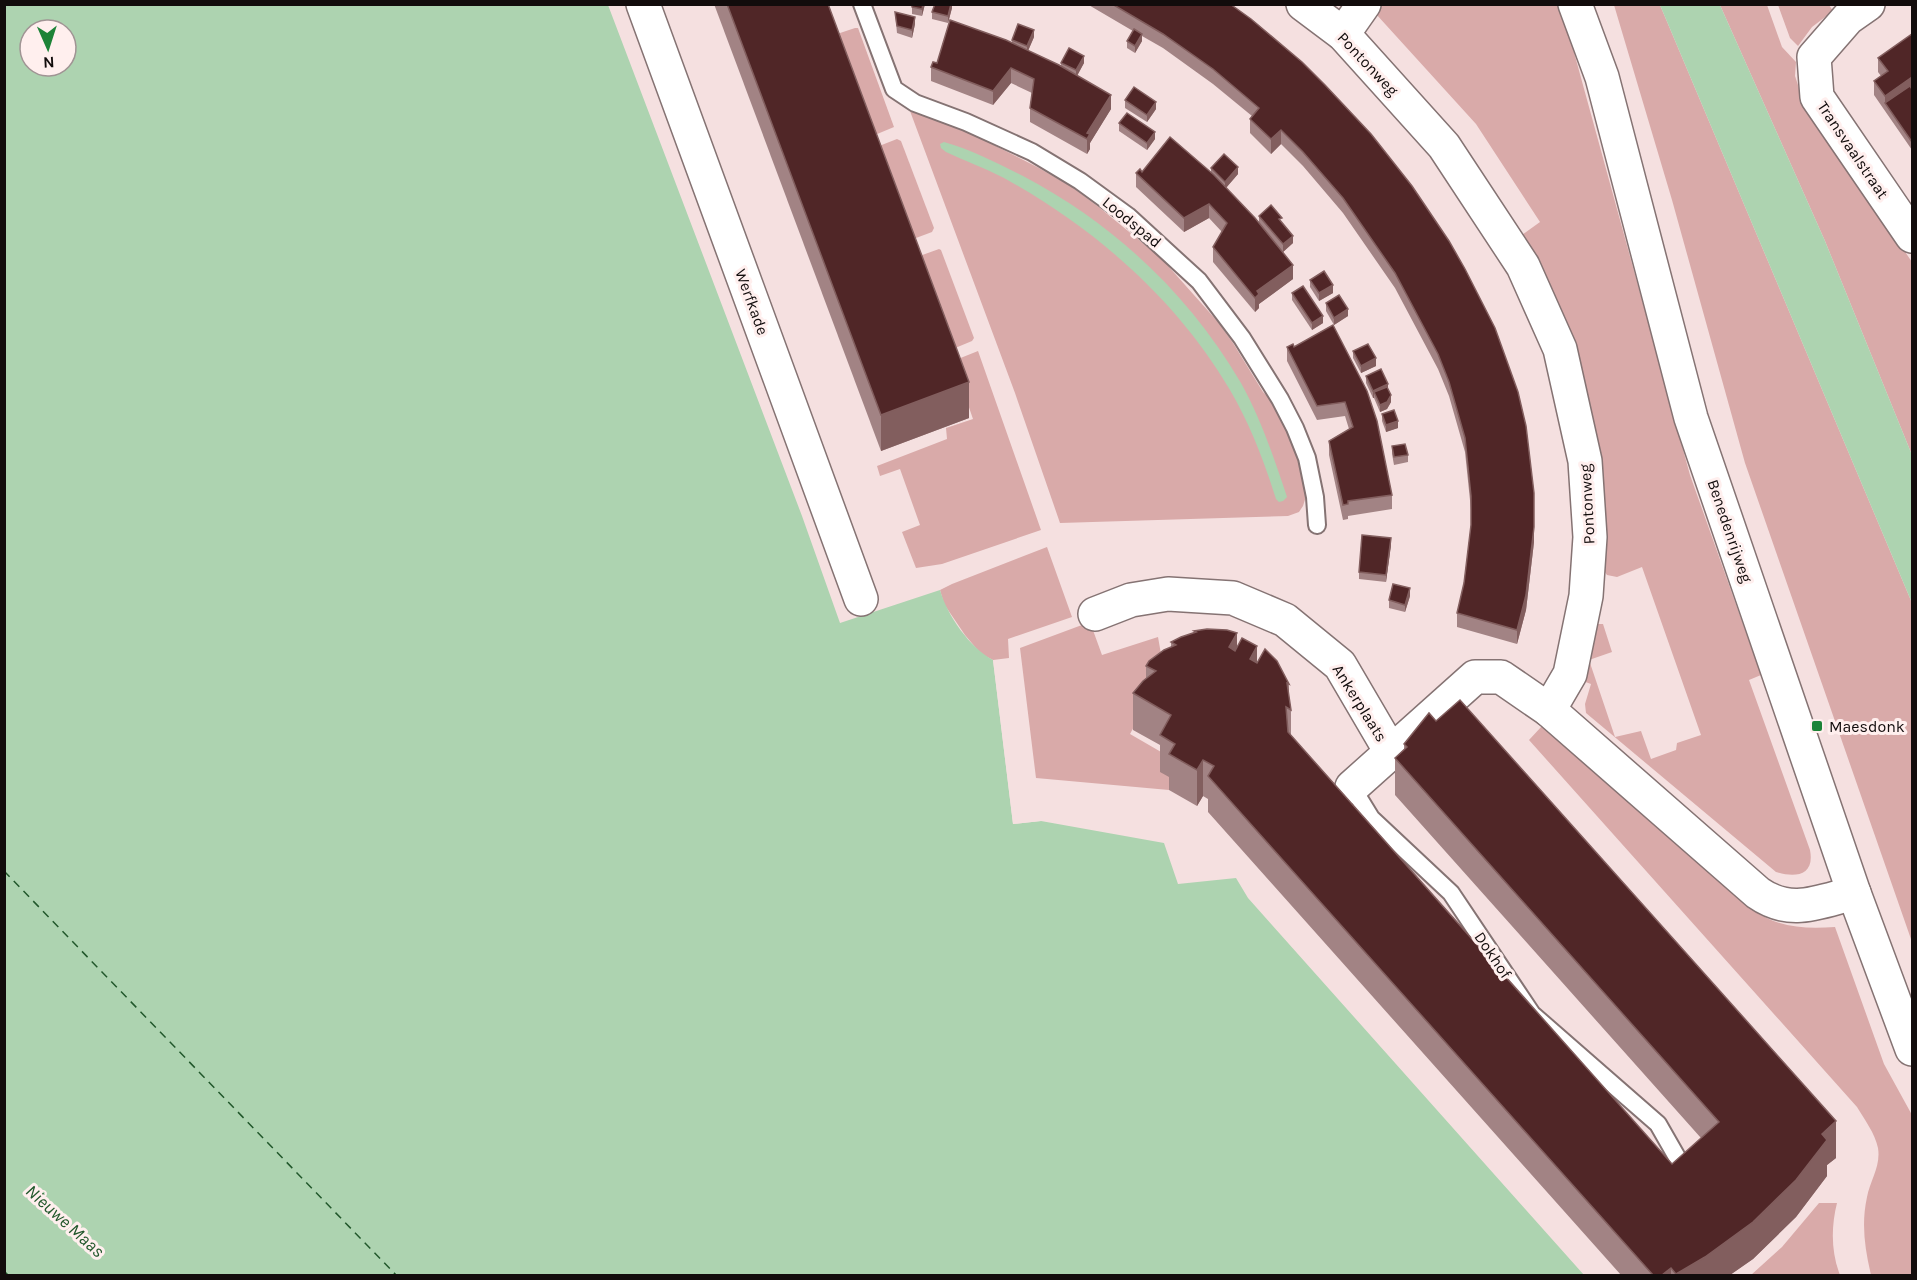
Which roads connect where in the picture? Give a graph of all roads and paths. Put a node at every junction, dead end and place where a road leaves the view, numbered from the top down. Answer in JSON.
{"nodes":[{"id":1,"x":643,"y":4,"type":"edge"},
{"id":2,"x":862,"y":4,"type":"edge"},
{"id":3,"x":1303,"y":4,"type":"edge"},
{"id":4,"x":1364,"y":4,"type":"edge"},
{"id":5,"x":1575,"y":4,"type":"edge"},
{"id":6,"x":1868,"y":4,"type":"edge"},
{"id":7,"x":1343,"y":34,"type":"junction"},
{"id":8,"x":1912,"y":236,"type":"edge"},
{"id":9,"x":1317,"y":525,"type":"dead end"},
{"id":10,"x":861,"y":599,"type":"dead end"},
{"id":11,"x":1095,"y":614,"type":"dead end"},
{"id":12,"x":1549,"y":710,"type":"junction"},
{"id":13,"x":1391,"y":752,"type":"junction"},
{"id":14,"x":1352,"y":787,"type":"joint"},
{"id":15,"x":1854,"y":893,"type":"junction"},
{"id":16,"x":1912,"y":1049,"type":"edge"},
{"id":17,"x":1686,"y":1173,"type":"edge"}],
"edges":[{"from":1,"to":10,"type":"street","name":"Werfkade"},
{"from":2,"to":9,"type":"lane","name":"Loodspad"},
{"from":3,"to":7,"type":"street","name":"Pontonweg"},
{"from":4,"to":7,"type":"street"},
{"from":5,"to":15,"type":"street","name":"Benedenrijweg"},
{"from":6,"to":8,"type":"street","name":"Transvaalstraat"},
{"from":7,"to":12,"type":"street","name":"Pontonweg"},
{"from":11,"to":13,"type":"street","name":"Ankerplaats"},
{"from":12,"to":13,"type":"street","name":"Ankerplaats"},
{"from":12,"to":15,"type":"street"},
{"from":13,"to":14,"type":"street","name":"Ankerplaats"},
{"from":14,"to":17,"type":"lane","name":"Dokhof"},
{"from":15,"to":16,"type":"street","name":"Benedenrijweg"}]}
